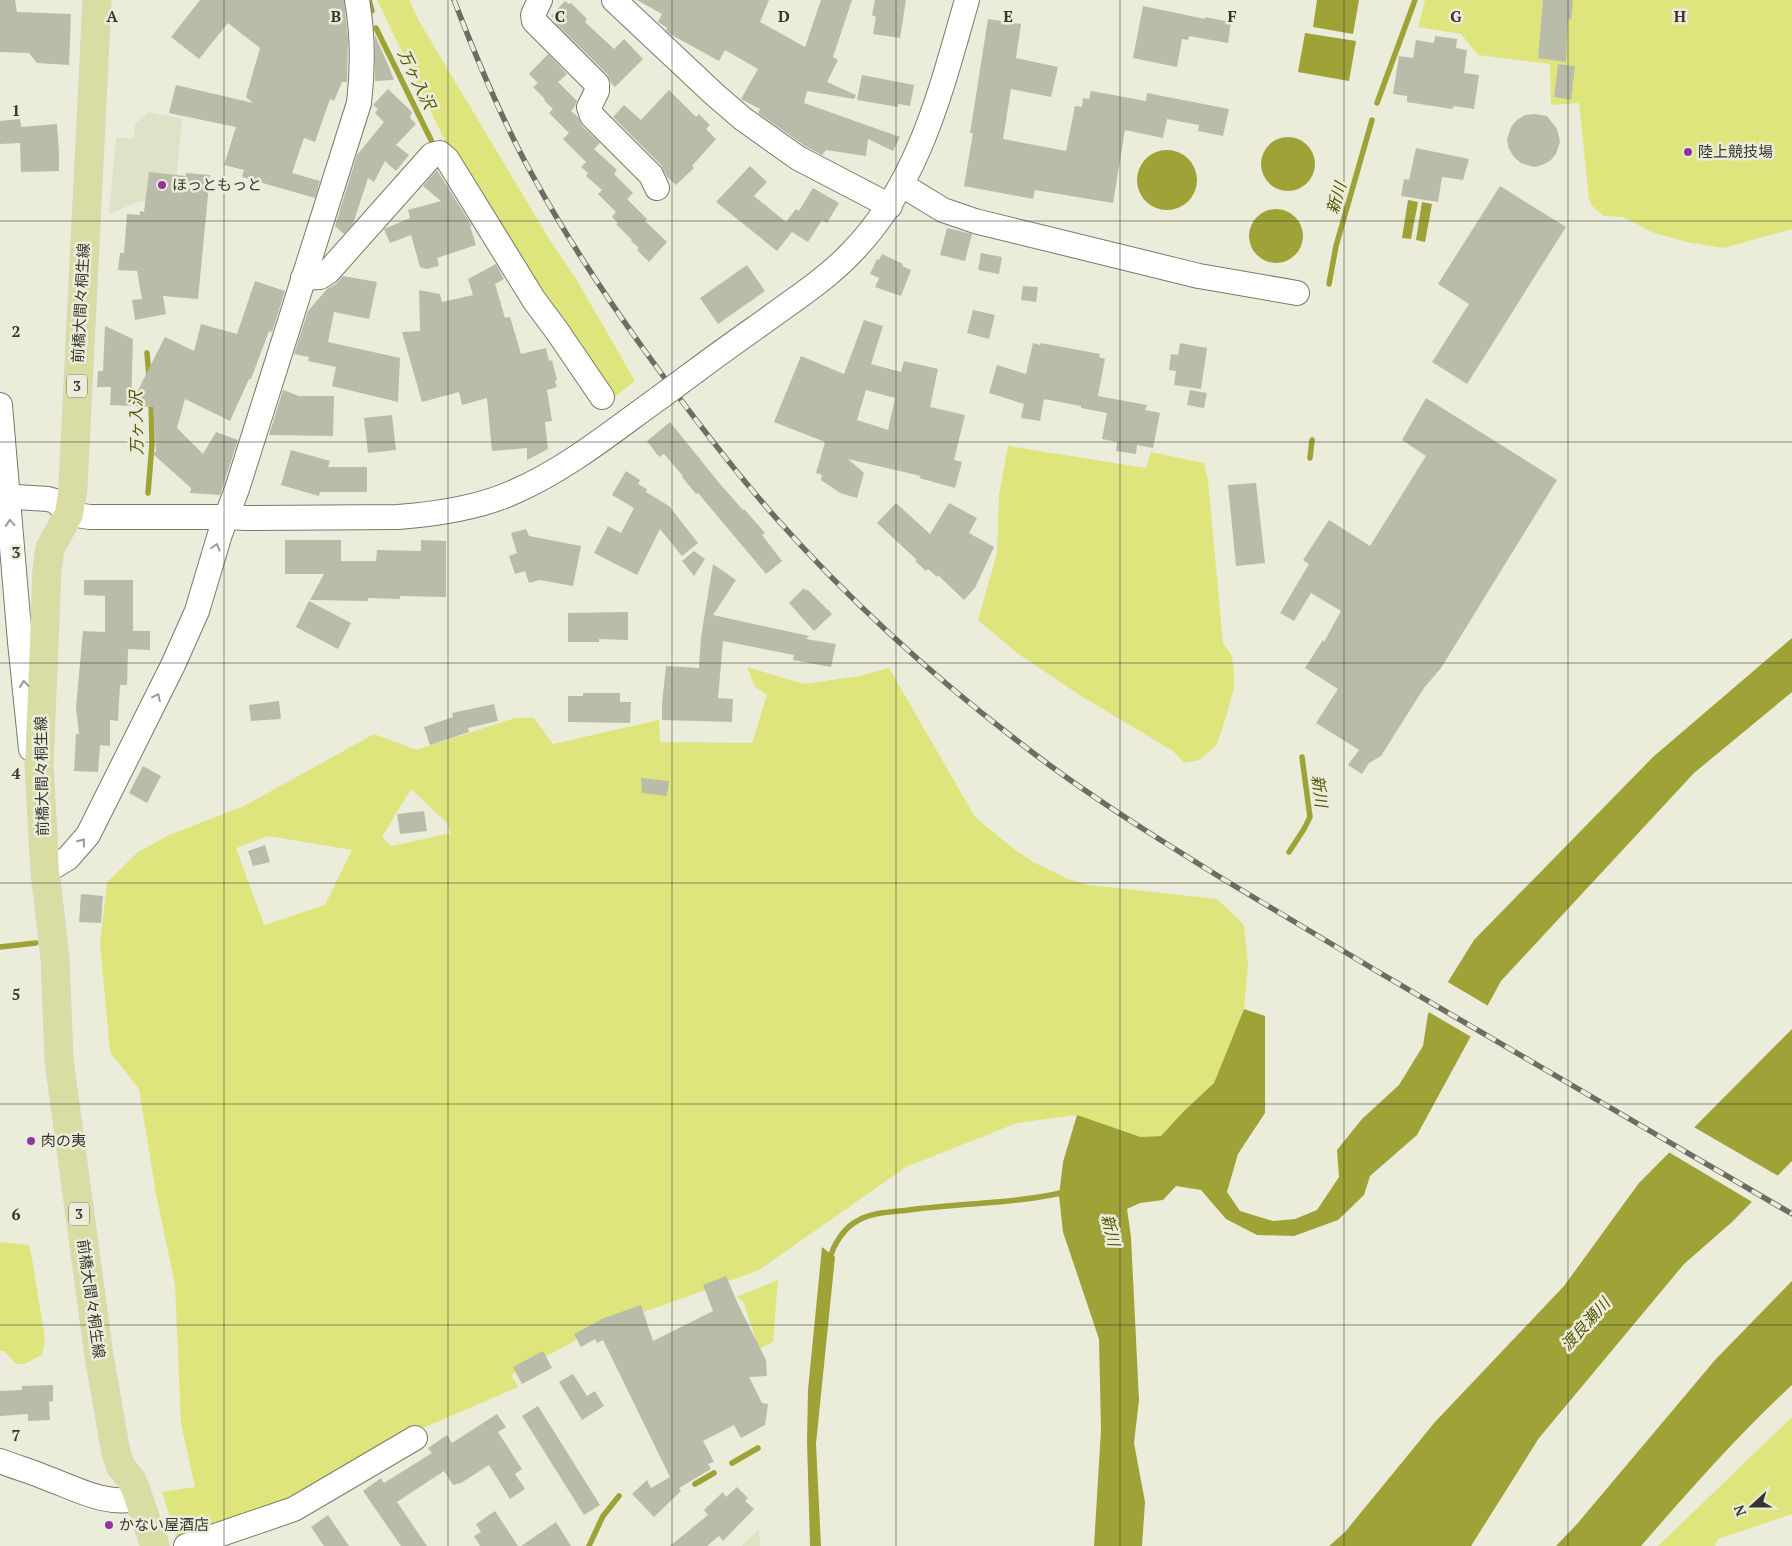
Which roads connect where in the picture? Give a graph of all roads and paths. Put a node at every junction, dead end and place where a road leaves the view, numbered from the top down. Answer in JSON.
{"nodes":[{"id":1,"x":97,"y":0,"type":"edge"},
{"id":2,"x":356,"y":0,"type":"edge"},
{"id":3,"x":540,"y":0,"type":"edge"},
{"id":4,"x":614,"y":0,"type":"edge"},
{"id":5,"x":967,"y":0,"type":"edge"},
{"id":6,"x":902,"y":186,"type":"junction"},
{"id":7,"x":657,"y":188,"type":"dead end"},
{"id":8,"x":890,"y":206,"type":"junction"},
{"id":9,"x":303,"y":278,"type":"junction"},
{"id":10,"x":1297,"y":293,"type":"dead end"},
{"id":11,"x":602,"y":397,"type":"dead end"},
{"id":12,"x":0,"y":405,"type":"edge"},
{"id":13,"x":4,"y":496,"type":"edge"},
{"id":14,"x":70,"y":514,"type":"junction"},
{"id":15,"x":227,"y":517,"type":"junction"},
{"id":16,"x":39,"y":766,"type":"junction"},
{"id":17,"x":45,"y":872,"type":"junction"},
{"id":18,"x":415,"y":1438,"type":"dead end"},
{"id":19,"x":0,"y":1461,"type":"edge"},
{"id":20,"x":138,"y":1499,"type":"junction"},
{"id":21,"x":155,"y":1546,"type":"edge"},
{"id":22,"x":186,"y":1546,"type":"edge"}],
"edges":[{"from":1,"to":14,"type":"main road","name":"前橋大間々桐生線","number":"3"},
{"from":2,"to":9,"type":"street"},
{"from":3,"to":7,"type":"street"},
{"from":4,"to":8,"type":"street"},
{"from":5,"to":6,"type":"street"},
{"from":6,"to":8,"type":"street"},
{"from":6,"to":10,"type":"street"},
{"from":8,"to":15,"type":"street","bridge":true},
{"from":9,"to":11,"type":"street"},
{"from":9,"to":15,"type":"street"},
{"from":12,"to":13,"type":"street"},
{"from":13,"to":14,"type":"street"},
{"from":16,"to":13,"type":"street","one_way":true},
{"from":14,"to":15,"type":"street"},
{"from":14,"to":16,"type":"main road","name":"前橋大間々桐生線","number":"3"},
{"from":17,"to":15,"type":"street","one_way":true},
{"from":16,"to":17,"type":"main road","name":"前橋大間々桐生線","number":"3"},
{"from":17,"to":20,"type":"main road","name":"前橋大間々桐生線","number":"3"},
{"from":18,"to":22,"type":"street"},
{"from":19,"to":20,"type":"street"},
{"from":20,"to":21,"type":"main road","name":"前橋大間々桐生線","number":"3"}]}
